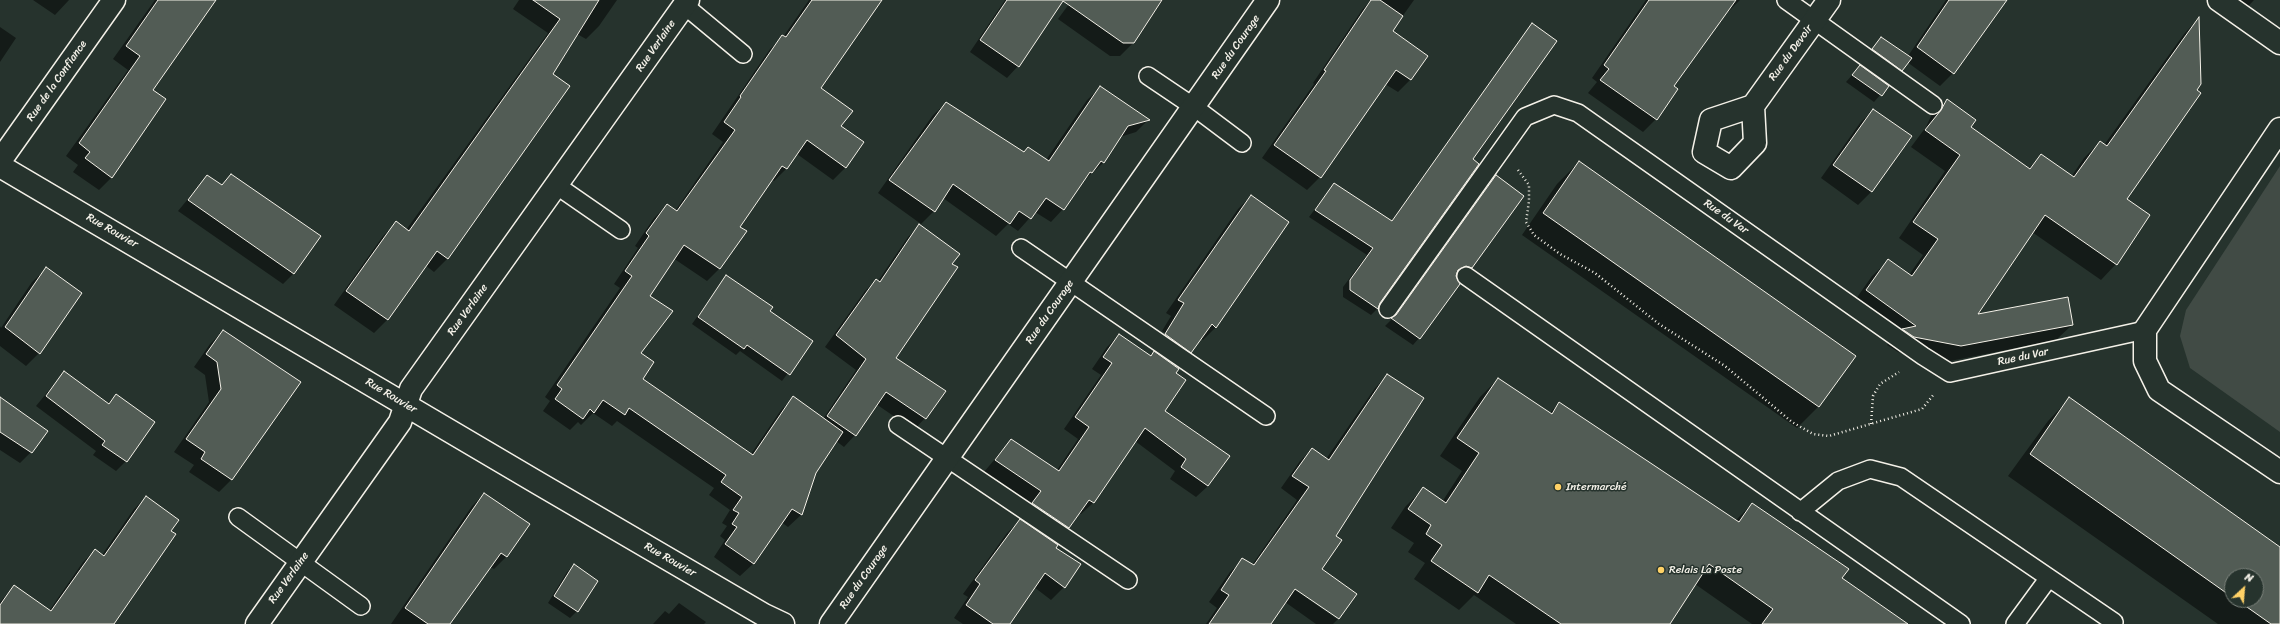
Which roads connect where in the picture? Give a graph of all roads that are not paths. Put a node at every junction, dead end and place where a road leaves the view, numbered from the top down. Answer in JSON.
{"nodes":[{"id":1,"x":114,"y":0,"type":"edge"},
{"id":2,"x":1268,"y":0,"type":"edge"},
{"id":3,"x":1786,"y":0,"type":"edge"},
{"id":4,"x":1829,"y":0,"type":"edge"},
{"id":5,"x":2219,"y":0,"type":"edge"},
{"id":6,"x":683,"y":2,"type":"edge"},
{"id":7,"x":1814,"y":20,"type":"junction"},
{"id":8,"x":2280,"y":43,"type":"edge"},
{"id":9,"x":742,"y":54,"type":"dead end"},
{"id":10,"x":1148,"y":76,"type":"dead end"},
{"id":11,"x":1753,"y":106,"type":"dead end"},
{"id":12,"x":1933,"y":106,"type":"dead end"},
{"id":13,"x":1194,"y":107,"type":"junction"},
{"id":14,"x":2280,"y":129,"type":"edge"},
{"id":15,"x":1242,"y":143,"type":"dead end"},
{"id":16,"x":0,"y":161,"type":"edge"},
{"id":17,"x":0,"y":166,"type":"edge"},
{"id":18,"x":556,"y":185,"type":"junction"},
{"id":19,"x":621,"y":230,"type":"dead end"},
{"id":20,"x":1021,"y":248,"type":"dead end"},
{"id":21,"x":1466,"y":276,"type":"dead end"},
{"id":22,"x":1071,"y":282,"type":"junction"},
{"id":23,"x":1388,"y":309,"type":"dead end"},
{"id":24,"x":2145,"y":330,"type":"junction"},
{"id":25,"x":405,"y":406,"type":"junction"},
{"id":26,"x":1266,"y":416,"type":"dead end"},
{"id":27,"x":898,"y":425,"type":"dead end"},
{"id":28,"x":947,"y":459,"type":"junction"},
{"id":29,"x":2280,"y":472,"type":"edge"},
{"id":30,"x":1800,"y":512,"type":"junction"},
{"id":31,"x":238,"y":517,"type":"dead end"},
{"id":32,"x":301,"y":563,"type":"junction"},
{"id":33,"x":2048,"y":579,"type":"junction"},
{"id":34,"x":1128,"y":580,"type":"dead end"},
{"id":35,"x":361,"y":606,"type":"dead end"},
{"id":36,"x":2114,"y":622,"type":"dead end"},
{"id":37,"x":257,"y":624,"type":"edge"},
{"id":38,"x":783,"y":624,"type":"edge"},
{"id":39,"x":831,"y":624,"type":"edge"},
{"id":40,"x":1960,"y":624,"type":"edge"},
{"id":41,"x":2015,"y":624,"type":"edge"}],
"edges":[{"from":1,"to":16,"type":"street","name":"Rue de la Confiance"},
{"from":2,"to":13,"type":"street","name":"Rue du Courage"},
{"from":3,"to":7,"type":"lane"},
{"from":4,"to":7,"type":"street","name":"Rue du Devoir"},
{"from":5,"to":8,"type":"street"},
{"from":6,"to":9,"type":"lane"},
{"from":6,"to":18,"type":"street","name":"Rue Verlaine"},
{"from":7,"to":11,"type":"street","name":"Rue du Devoir"},
{"from":7,"to":12,"type":"lane"},
{"from":10,"to":13,"type":"lane"},
{"from":13,"to":15,"type":"lane"},
{"from":13,"to":22,"type":"street","name":"Rue du Courage"},
{"from":14,"to":24,"type":"street"},
{"from":17,"to":25,"type":"street","name":"Rue Rouvier"},
{"from":18,"to":19,"type":"lane"},
{"from":18,"to":25,"type":"street","name":"Rue Verlaine"},
{"from":20,"to":22,"type":"lane"},
{"from":21,"to":30,"type":"lane"},
{"from":22,"to":26,"type":"lane"},
{"from":22,"to":28,"type":"street","name":"Rue du Courage"},
{"from":23,"to":24,"type":"lane","name":"Rue du Var"},
{"from":24,"to":29,"type":"street"},
{"from":25,"to":32,"type":"street","name":"Rue Verlaine"},
{"from":25,"to":38,"type":"street","name":"Rue Rouvier"},
{"from":27,"to":28,"type":"lane"},
{"from":28,"to":34,"type":"lane"},
{"from":28,"to":39,"type":"street","name":"Rue du Courage"},
{"from":30,"to":33,"type":"lane"},
{"from":30,"to":40,"type":"lane"},
{"from":31,"to":32,"type":"lane"},
{"from":32,"to":35,"type":"lane"},
{"from":32,"to":37,"type":"street","name":"Rue Verlaine"},
{"from":33,"to":36,"type":"lane"},
{"from":33,"to":41,"type":"lane"}]}
